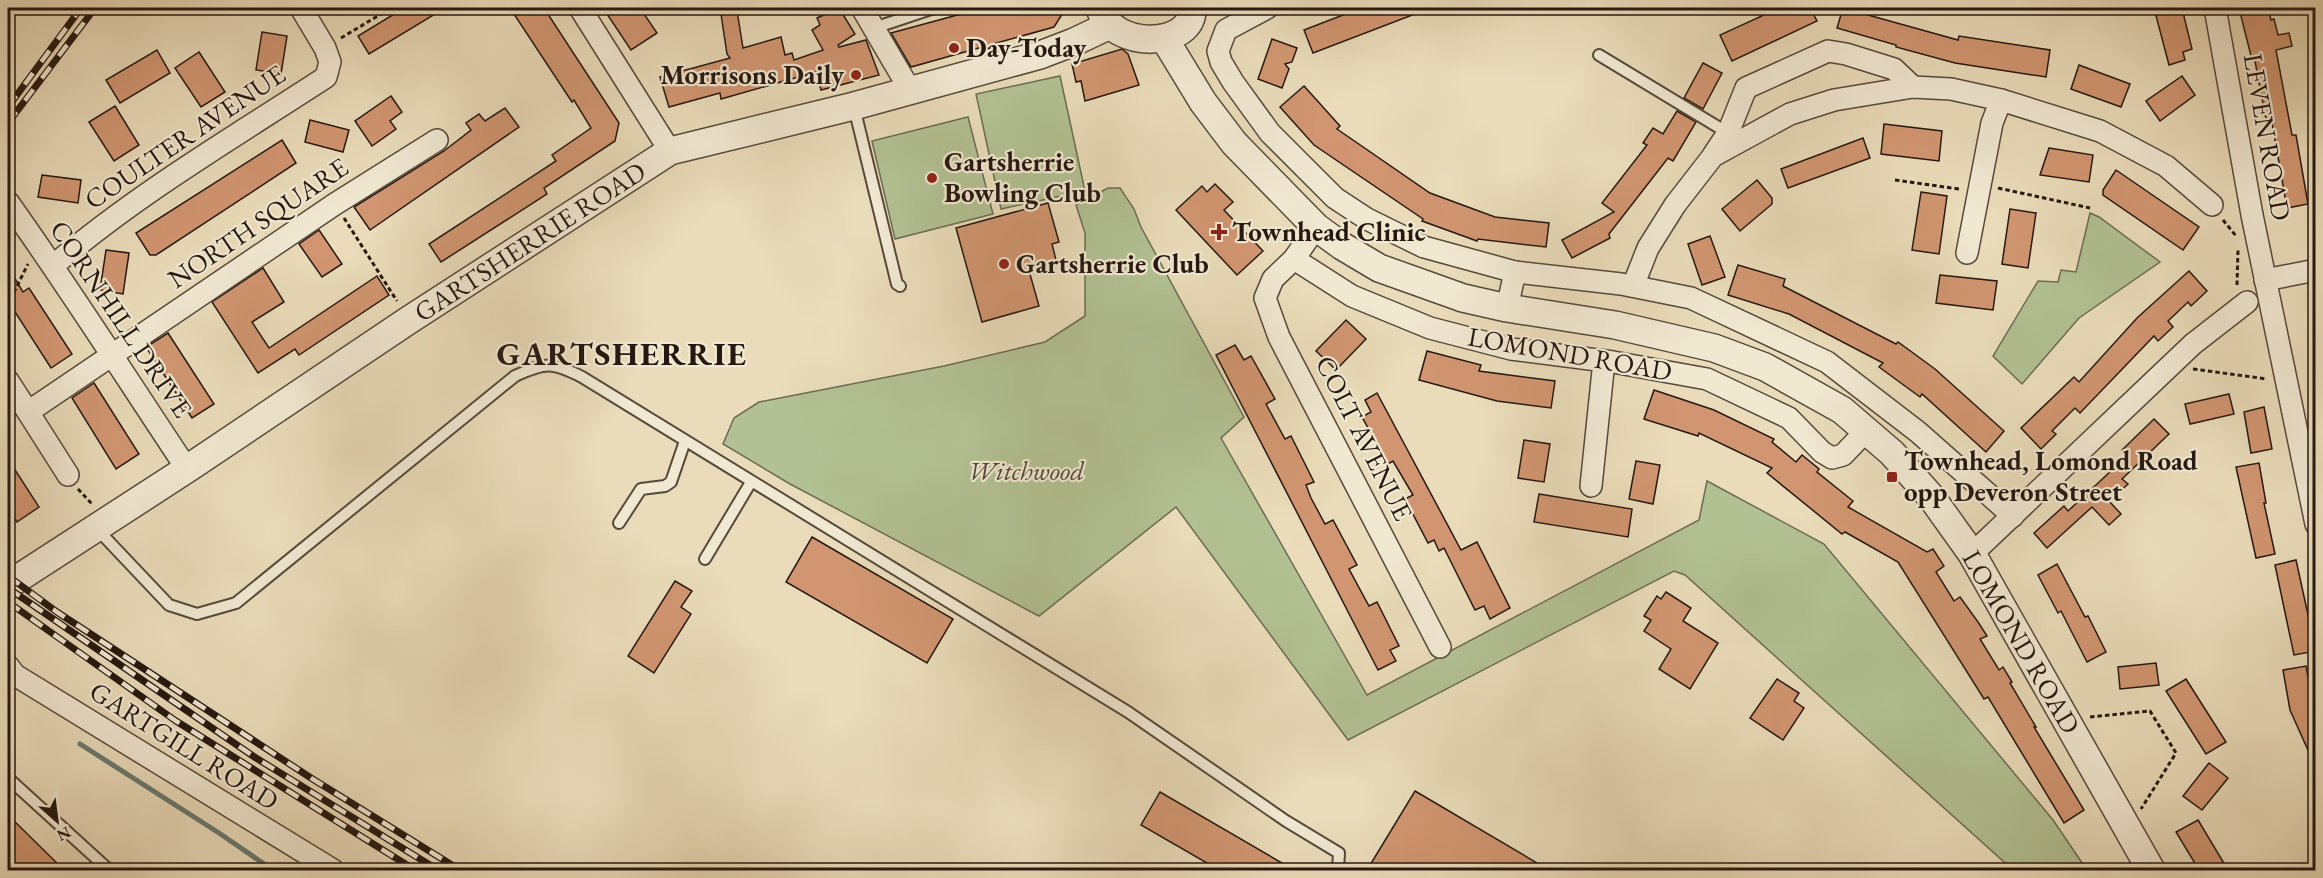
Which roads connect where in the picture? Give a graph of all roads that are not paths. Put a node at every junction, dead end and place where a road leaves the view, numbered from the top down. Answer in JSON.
{"nodes":[{"id":1,"x":301,"y":8,"type":"edge"},
{"id":2,"x":580,"y":8,"type":"edge"},
{"id":3,"x":862,"y":8,"type":"edge"},
{"id":4,"x":934,"y":8,"type":"edge"},
{"id":5,"x":1191,"y":8,"type":"edge"},
{"id":6,"x":1267,"y":8,"type":"edge"},
{"id":7,"x":2215,"y":8,"type":"edge"},
{"id":8,"x":1105,"y":16,"type":"edge"},
{"id":9,"x":874,"y":28,"type":"junction"},
{"id":10,"x":1164,"y":38,"type":"junction"},
{"id":11,"x":1599,"y":55,"type":"dead end"},
{"id":12,"x":1913,"y":87,"type":"junction"},
{"id":13,"x":910,"y":90,"type":"junction"},
{"id":14,"x":2001,"y":100,"type":"junction"},
{"id":15,"x":854,"y":106,"type":"junction"},
{"id":16,"x":1728,"y":133,"type":"junction"},
{"id":17,"x":436,"y":140,"type":"dead end"},
{"id":18,"x":670,"y":152,"type":"junction"},
{"id":19,"x":1713,"y":156,"type":"junction"},
{"id":20,"x":8,"y":202,"type":"edge"},
{"id":21,"x":2212,"y":205,"type":"road end"},
{"id":22,"x":1316,"y":227,"type":"junction"},
{"id":23,"x":1967,"y":253,"type":"dead end"},
{"id":24,"x":1294,"y":259,"type":"junction"},
{"id":25,"x":54,"y":266,"type":"junction"},
{"id":26,"x":2316,"y":270,"type":"edge"},
{"id":27,"x":1515,"y":272,"type":"junction"},
{"id":28,"x":2265,"y":280,"type":"junction"},
{"id":29,"x":900,"y":286,"type":"dead end"},
{"id":30,"x":1633,"y":286,"type":"junction"},
{"id":31,"x":2243,"y":305,"type":"road end"},
{"id":32,"x":1508,"y":308,"type":"junction"},
{"id":33,"x":111,"y":355,"type":"junction"},
{"id":34,"x":1605,"y":361,"type":"junction"},
{"id":35,"x":8,"y":381,"type":"edge"},
{"id":36,"x":28,"y":412,"type":"junction"},
{"id":37,"x":1866,"y":431,"type":"junction"},
{"id":38,"x":685,"y":441,"type":"junction"},
{"id":39,"x":187,"y":469,"type":"junction"},
{"id":40,"x":2311,"y":473,"type":"edge"},
{"id":41,"x":68,"y":475,"type":"road end"},
{"id":42,"x":751,"y":482,"type":"junction"},
{"id":43,"x":1591,"y":486,"type":"dead end"},
{"id":44,"x":2013,"y":516,"type":"junction"},
{"id":45,"x":101,"y":523,"type":"junction"},
{"id":46,"x":619,"y":523,"type":"dead end"},
{"id":47,"x":2316,"y":524,"type":"edge"},
{"id":48,"x":1972,"y":554,"type":"junction"},
{"id":49,"x":705,"y":559,"type":"dead end"},
{"id":50,"x":8,"y":585,"type":"edge"},
{"id":51,"x":1440,"y":647,"type":"dead end"},
{"id":52,"x":8,"y":666,"type":"edge"},
{"id":53,"x":8,"y":778,"type":"edge"},
{"id":54,"x":2146,"y":867,"type":"edge"},
{"id":55,"x":109,"y":870,"type":"edge"},
{"id":56,"x":333,"y":870,"type":"edge"},
{"id":57,"x":1338,"y":870,"type":"edge"}],
"edges":[{"from":1,"to":25,"type":"street","name":"COULTER AVENUE"},
{"from":2,"to":18,"type":"street"},
{"from":3,"to":9,"type":"street"},
{"from":4,"to":9,"type":"lane"},
{"from":5,"to":10,"type":"street"},
{"from":6,"to":27,"type":"street"},
{"from":7,"to":28,"type":"street","name":"LEVEN ROAD"},
{"from":8,"to":10,"type":"street"},
{"from":8,"to":13,"type":"street","name":"GARTSHERRIE ROAD"},
{"from":9,"to":13,"type":"street"},
{"from":10,"to":22,"type":"street","name":"LOMOND ROAD"},
{"from":11,"to":16,"type":"lane"},
{"from":12,"to":14,"type":"street"},
{"from":12,"to":16,"type":"street"},
{"from":12,"to":19,"type":"street"},
{"from":13,"to":15,"type":"street","name":"GARTSHERRIE ROAD"},
{"from":14,"to":21,"type":"street"},
{"from":14,"to":23,"type":"street"},
{"from":15,"to":18,"type":"street","name":"GARTSHERRIE ROAD"},
{"from":15,"to":29,"type":"lane"},
{"from":16,"to":19,"type":"street"},
{"from":17,"to":33,"type":"street","name":"NORTH SQUARE"},
{"from":18,"to":39,"type":"street","name":"GARTSHERRIE ROAD"},
{"from":19,"to":30,"type":"street"},
{"from":20,"to":25,"type":"street","name":"CORNHILL DRIVE"},
{"from":22,"to":24,"type":"street"},
{"from":22,"to":32,"type":"street","name":"LOMOND ROAD"},
{"from":24,"to":34,"type":"street","name":"LOMOND ROAD"},
{"from":24,"to":51,"type":"street","name":"COLT AVENUE"},
{"from":25,"to":33,"type":"street","name":"CORNHILL DRIVE"},
{"from":26,"to":28,"type":"street"},
{"from":27,"to":30,"type":"street"},
{"from":27,"to":32,"type":"street","name":"LOMOND ROAD"},
{"from":28,"to":40,"type":"street","name":"LEVEN ROAD"},
{"from":30,"to":44,"type":"street"},
{"from":31,"to":44,"type":"street"},
{"from":32,"to":37,"type":"street","name":"LOMOND ROAD"},
{"from":33,"to":36,"type":"street","name":"NORTH SQUARE"},
{"from":33,"to":39,"type":"street","name":"CORNHILL DRIVE"},
{"from":34,"to":37,"type":"street","name":"LOMOND ROAD"},
{"from":34,"to":43,"type":"street"},
{"from":35,"to":36,"type":"street"},
{"from":36,"to":41,"type":"street"},
{"from":37,"to":48,"type":"street","name":"LOMOND ROAD"},
{"from":38,"to":42,"type":"lane"},
{"from":38,"to":45,"type":"lane"},
{"from":38,"to":46,"type":"lane"},
{"from":39,"to":45,"type":"street","name":"GARTSHERRIE ROAD"},
{"from":40,"to":47,"type":"street","name":"LEVEN ROAD"},
{"from":42,"to":49,"type":"lane"},
{"from":42,"to":57,"type":"lane"},
{"from":44,"to":48,"type":"street"},
{"from":45,"to":50,"type":"street","name":"GARTSHERRIE ROAD"},
{"from":48,"to":54,"type":"street","name":"LOMOND ROAD"},
{"from":52,"to":56,"type":"street","name":"GARTGILL ROAD"},
{"from":53,"to":55,"type":"lane"}]}
